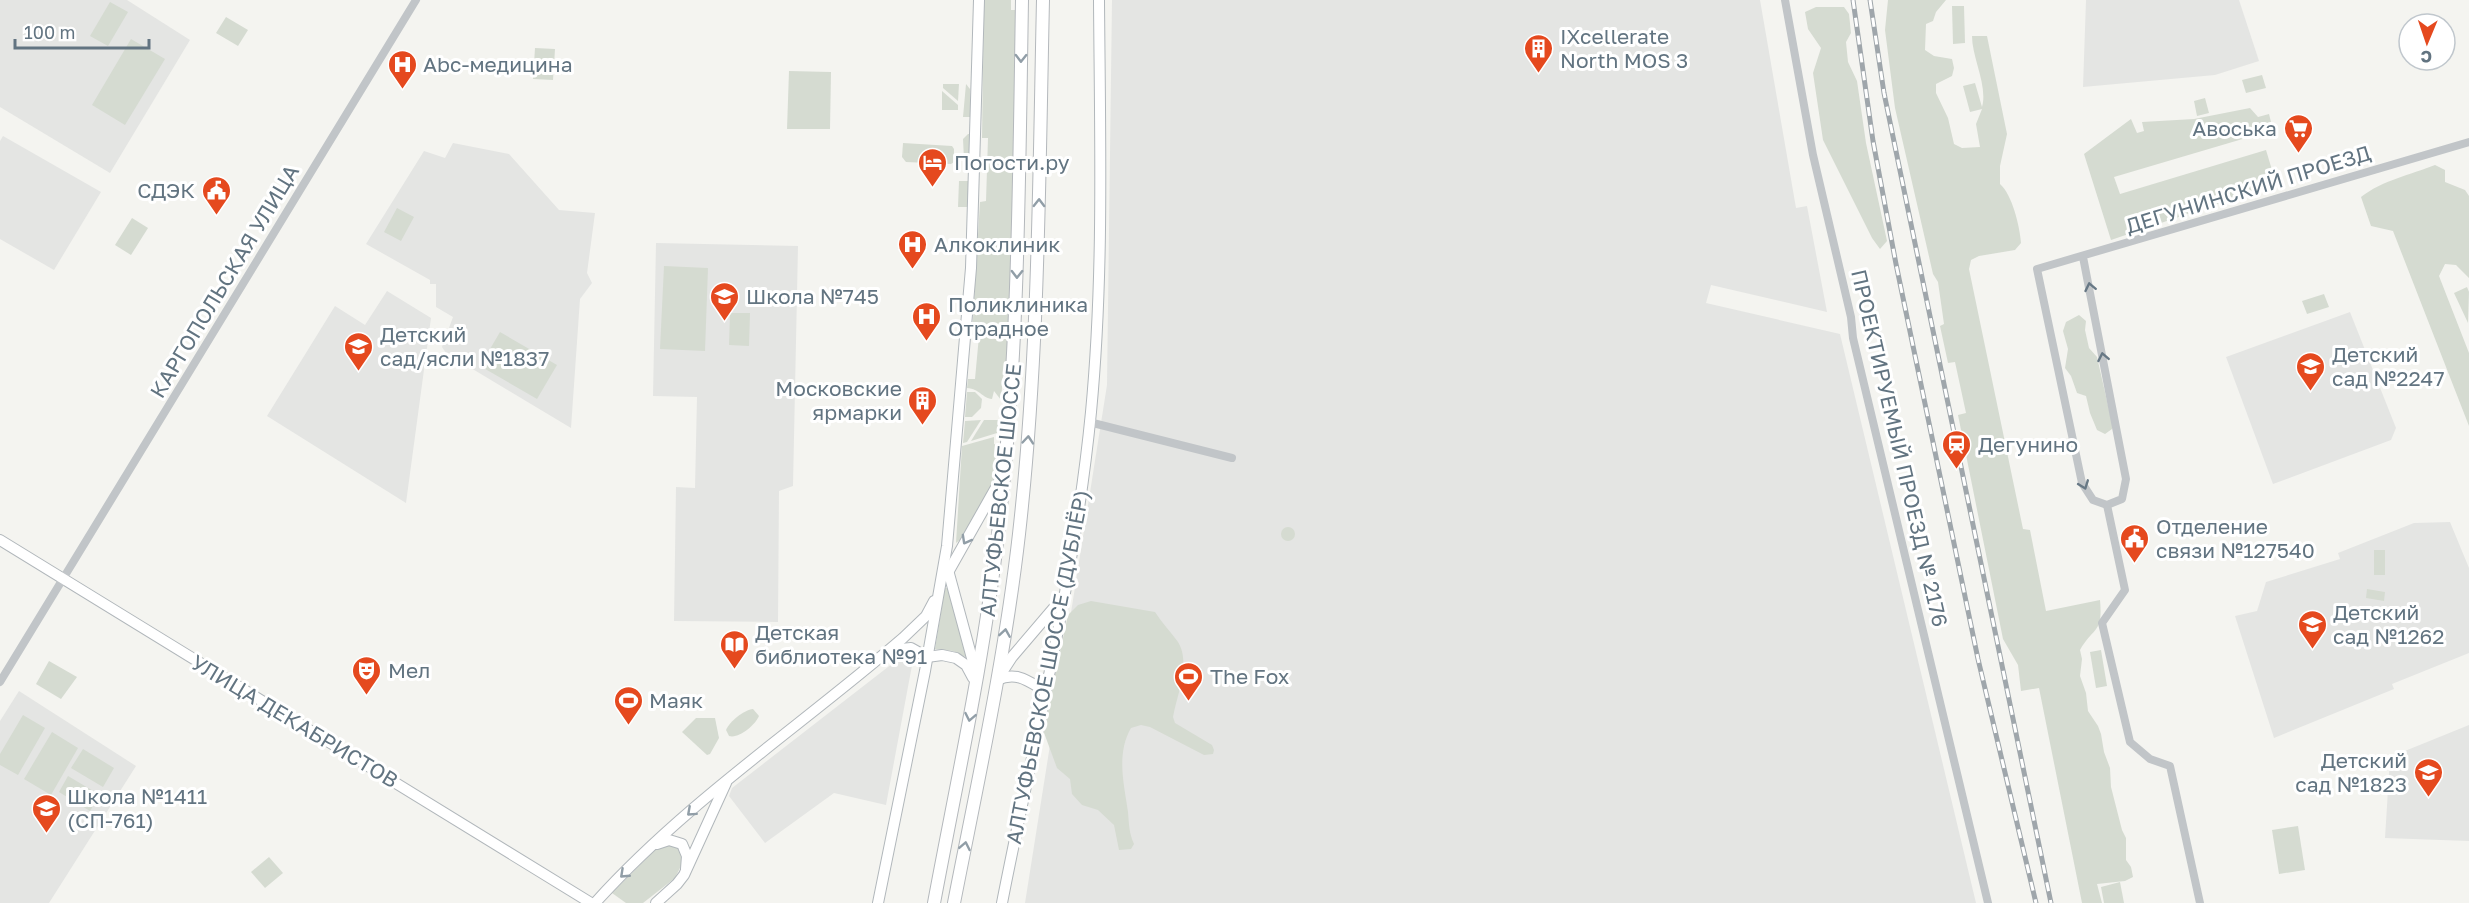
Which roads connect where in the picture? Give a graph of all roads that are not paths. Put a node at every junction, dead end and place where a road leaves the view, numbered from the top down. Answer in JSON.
{"nodes":[{"id":1,"x":416,"y":0,"type":"edge"},
{"id":2,"x":979,"y":0,"type":"edge"},
{"id":3,"x":1022,"y":0,"type":"edge"},
{"id":4,"x":1043,"y":0,"type":"edge"},
{"id":5,"x":1099,"y":0,"type":"edge"},
{"id":6,"x":1785,"y":0,"type":"edge"},
{"id":7,"x":2469,"y":142,"type":"edge"},
{"id":8,"x":2083,"y":257,"type":"junction"},
{"id":9,"x":1089,"y":422,"type":"junction"},
{"id":10,"x":1232,"y":458,"type":"dead end"},
{"id":11,"x":1005,"y":472,"type":"junction"},
{"id":12,"x":2107,"y":505,"type":"junction"},
{"id":13,"x":0,"y":540,"type":"edge"},
{"id":14,"x":946,"y":554,"type":"junction"},
{"id":15,"x":948,"y":572,"type":"junction"},
{"id":16,"x":62,"y":580,"type":"junction"},
{"id":17,"x":938,"y":595,"type":"junction"},
{"id":18,"x":1064,"y":595,"type":"junction"},
{"id":19,"x":885,"y":654,"type":"junction"},
{"id":20,"x":927,"y":657,"type":"junction"},
{"id":21,"x":997,"y":680,"type":"junction"},
{"id":22,"x":0,"y":682,"type":"edge"},
{"id":23,"x":976,"y":685,"type":"junction"},
{"id":24,"x":1045,"y":691,"type":"junction"},
{"id":25,"x":727,"y":780,"type":"junction"},
{"id":26,"x":655,"y":845,"type":"junction"},
{"id":27,"x":684,"y":875,"type":"junction"},
{"id":28,"x":593,"y":903,"type":"edge"},
{"id":29,"x":656,"y":903,"type":"edge"},
{"id":30,"x":878,"y":903,"type":"edge"},
{"id":31,"x":934,"y":903,"type":"edge"},
{"id":32,"x":954,"y":903,"type":"edge"},
{"id":33,"x":1002,"y":903,"type":"edge"},
{"id":34,"x":1988,"y":903,"type":"edge"},
{"id":35,"x":2200,"y":903,"type":"edge"}],
"edges":[{"from":1,"to":16,"type":"street","name":"КАРГОПОЛЬСКАЯ УЛИЦА"},
{"from":2,"to":14,"type":"main road"},
{"from":3,"to":11,"type":"main road","name":"АЛТУФЬЕВСКОЕ ШОССЕ","one_way":true},
{"from":21,"to":4,"type":"main road","name":"АЛТУФЬЕВСКОЕ ШОССЕ","one_way":true},
{"from":5,"to":9,"type":"main road","name":"АЛТУФЬЕВСКОЕ ШОССЕ (ДУБЛЁР)"},
{"from":6,"to":34,"type":"street","name":"ПРОЕКТИРУЕМЫЙ ПРОЕЗД № 2176"},
{"from":7,"to":8,"type":"street","name":"ДЕГУНИНСКИЙ ПРОЕЗД"},
{"from":12,"to":8,"type":"street","one_way":true},
{"from":8,"to":12,"type":"street","name":"ДЕГУНИНСКИЙ ПРОЕЗД","one_way":true},
{"from":9,"to":10,"type":"street"},
{"from":9,"to":18,"type":"main road","name":"АЛТУФЬЕВСКОЕ ШОССЕ (ДУБЛЁР)"},
{"from":11,"to":15,"type":"main road","one_way":true},
{"from":11,"to":23,"type":"main road","name":"АЛТУФЬЕВСКОЕ ШОССЕ"},
{"from":12,"to":35,"type":"street"},
{"from":13,"to":16,"type":"main road","name":"УЛИЦА ДЕКАБРИСТОВ"},
{"from":14,"to":15,"type":"main road"},
{"from":14,"to":17,"type":"main road"},
{"from":15,"to":17,"type":"main road"},
{"from":15,"to":23,"type":"main road"},
{"from":16,"to":22,"type":"street","name":"КАРГОПОЛЬСКАЯ УЛИЦА"},
{"from":16,"to":28,"type":"main road","name":"УЛИЦА ДЕКАБРИСТОВ"},
{"from":17,"to":19,"type":"main road"},
{"from":17,"to":20,"type":"main road"},
{"from":18,"to":21,"type":"main road"},
{"from":18,"to":24,"type":"main road","name":"АЛТУФЬЕВСКОЕ ШОССЕ (ДУБЛЁР)"},
{"from":19,"to":20,"type":"main road"},
{"from":19,"to":25,"type":"main road"},
{"from":20,"to":23,"type":"main road"},
{"from":20,"to":30,"type":"main road"},
{"from":21,"to":24,"type":"main road"},
{"from":32,"to":21,"type":"main road","name":"АЛТУФЬЕВСКОЕ ШОССЕ","one_way":true},
{"from":23,"to":31,"type":"main road","name":"АЛТУФЬЕВСКОЕ ШОССЕ","one_way":true},
{"from":24,"to":33,"type":"main road","name":"АЛТУФЬЕВСКОЕ ШОССЕ (ДУБЛЁР)"},
{"from":25,"to":26,"type":"main road","one_way":true},
{"from":25,"to":27,"type":"main road"},
{"from":26,"to":27,"type":"main road"},
{"from":26,"to":28,"type":"main road","one_way":true},
{"from":27,"to":29,"type":"main road"}]}
